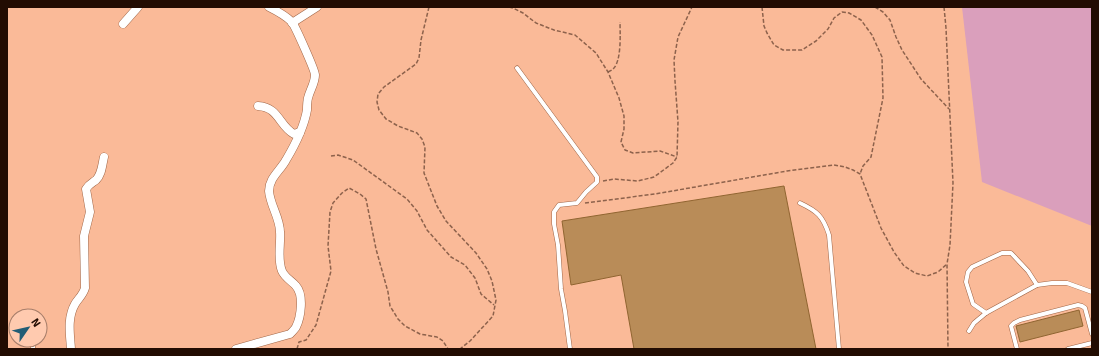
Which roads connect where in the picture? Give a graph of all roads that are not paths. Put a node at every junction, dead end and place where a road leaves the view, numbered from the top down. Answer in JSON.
{"nodes":[{"id":1,"x":138,"y":7,"type":"edge"},
{"id":2,"x":269,"y":7,"type":"edge"},
{"id":3,"x":317,"y":7,"type":"edge"},
{"id":4,"x":292,"y":23,"type":"junction"},
{"id":5,"x":123,"y":24,"type":"dead end"},
{"id":6,"x":517,"y":68,"type":"dead end"},
{"id":7,"x":258,"y":106,"type":"dead end"},
{"id":8,"x":300,"y":132,"type":"junction"},
{"id":9,"x":104,"y":157,"type":"dead end"},
{"id":10,"x":800,"y":203,"type":"dead end"},
{"id":11,"x":1037,"y":285,"type":"junction"},
{"id":12,"x":1092,"y":292,"type":"edge"},
{"id":13,"x":986,"y":313,"type":"junction"},
{"id":14,"x":969,"y":331,"type":"dead end"},
{"id":15,"x":1092,"y":334,"type":"edge"},
{"id":16,"x":1092,"y":343,"type":"edge"},
{"id":17,"x":71,"y":349,"type":"edge"},
{"id":18,"x":236,"y":349,"type":"edge"},
{"id":19,"x":570,"y":349,"type":"edge"},
{"id":20,"x":839,"y":349,"type":"edge"},
{"id":21,"x":1017,"y":349,"type":"edge"},
{"id":22,"x":1068,"y":349,"type":"edge"}],
"edges":[{"from":1,"to":5,"type":"street"},
{"from":2,"to":4,"type":"street"},
{"from":3,"to":4,"type":"street"},
{"from":4,"to":8,"type":"street"},
{"from":6,"to":19,"type":"lane"},
{"from":7,"to":8,"type":"street"},
{"from":8,"to":18,"type":"street"},
{"from":9,"to":17,"type":"street"},
{"from":10,"to":20,"type":"lane"},
{"from":11,"to":12,"type":"lane"},
{"from":11,"to":13,"type":"lane"},
{"from":11,"to":13,"type":"lane"},
{"from":13,"to":14,"type":"lane"},
{"from":15,"to":21,"type":"lane"},
{"from":16,"to":22,"type":"lane"}]}
